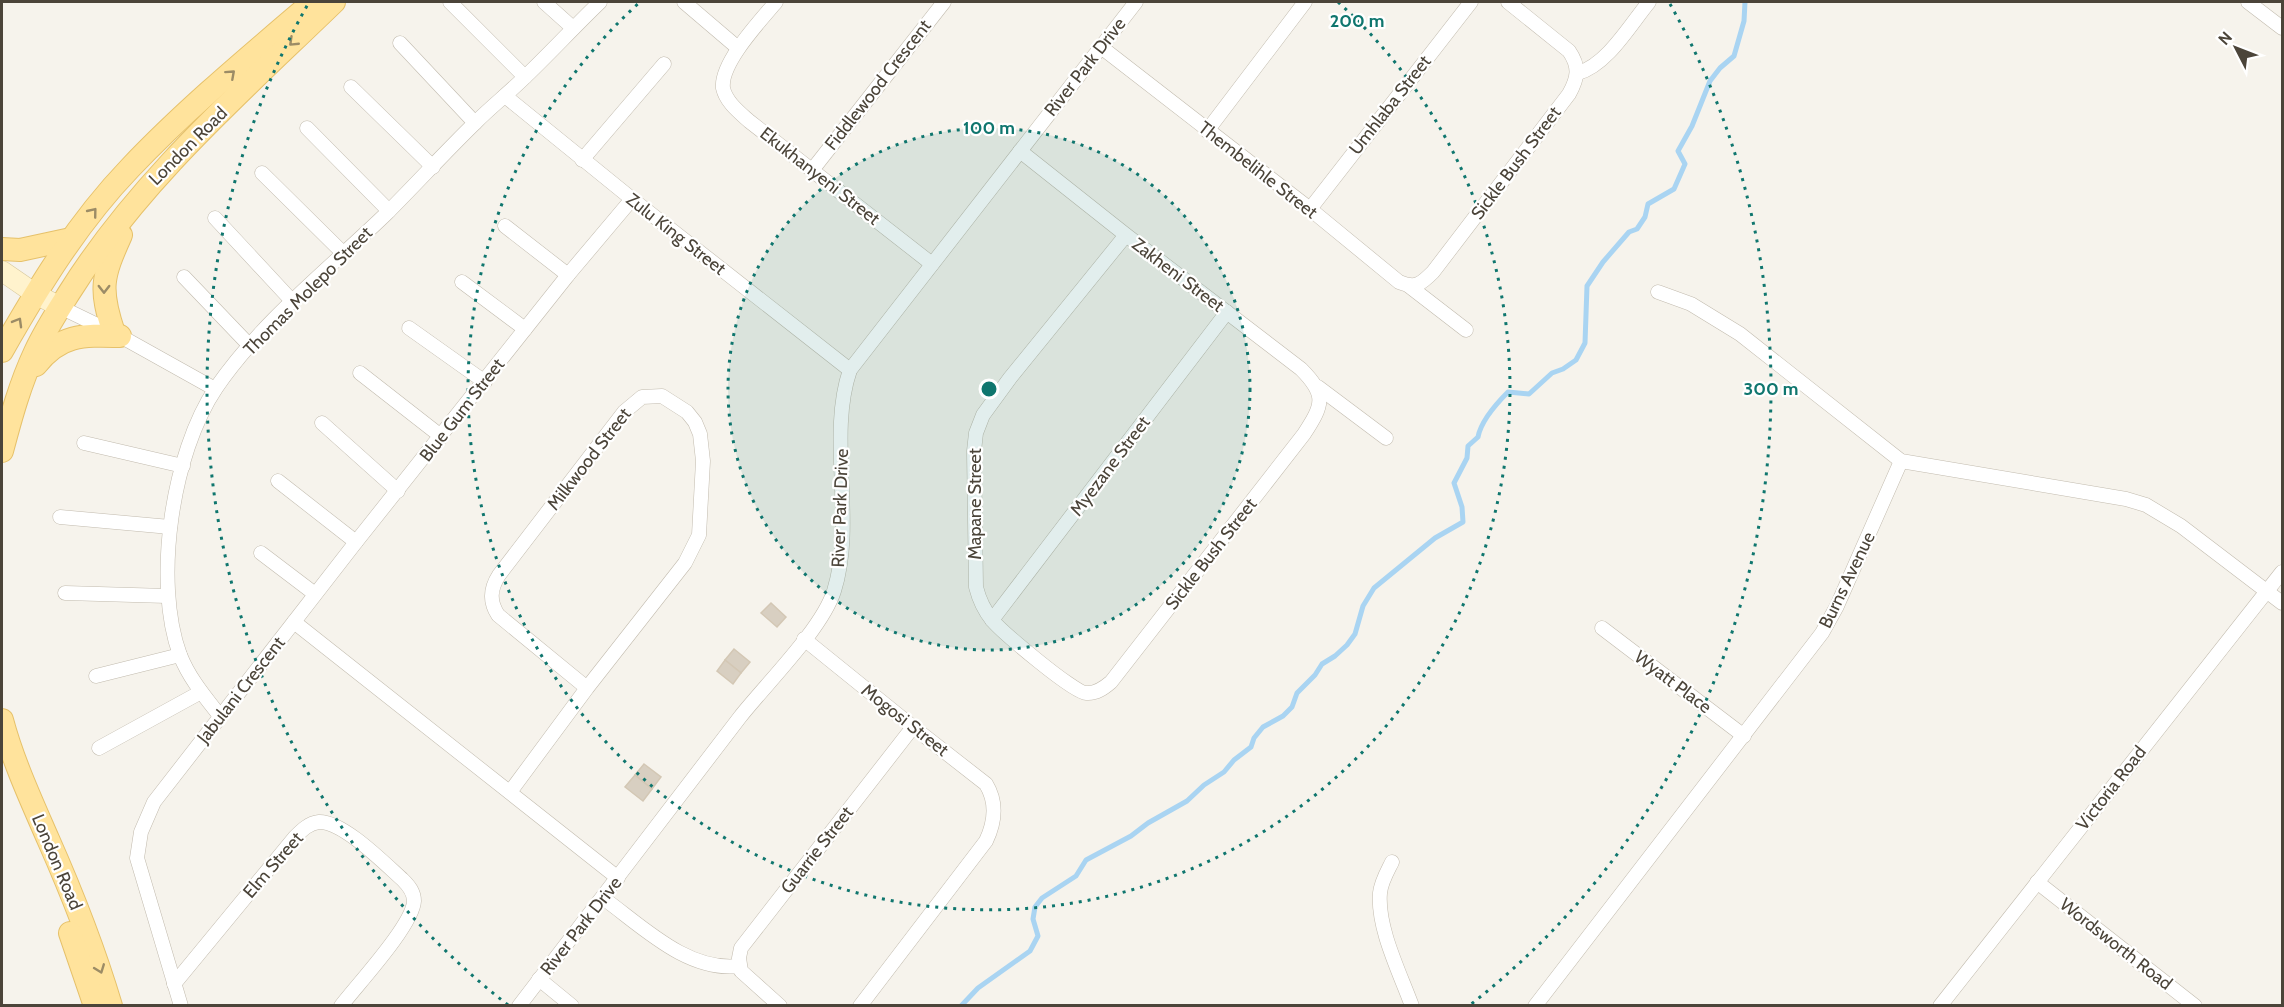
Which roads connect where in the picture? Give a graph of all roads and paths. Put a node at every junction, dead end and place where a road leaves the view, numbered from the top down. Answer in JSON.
{"nodes":[{"id":1,"x":313,"y":2,"type":"edge"},
{"id":2,"x":334,"y":2,"type":"edge"},
{"id":3,"x":450,"y":2,"type":"edge"},
{"id":4,"x":544,"y":2,"type":"edge"},
{"id":5,"x":600,"y":2,"type":"edge"},
{"id":6,"x":684,"y":2,"type":"edge"},
{"id":7,"x":776,"y":2,"type":"edge"},
{"id":8,"x":944,"y":2,"type":"edge"},
{"id":9,"x":1136,"y":2,"type":"edge"},
{"id":10,"x":1305,"y":2,"type":"edge"},
{"id":11,"x":1471,"y":2,"type":"edge"},
{"id":12,"x":1508,"y":2,"type":"edge"},
{"id":13,"x":1649,"y":2,"type":"edge"},
{"id":14,"x":2248,"y":2,"type":"edge"},
{"id":15,"x":573,"y":28,"type":"junction"},
{"id":16,"x":2283,"y":28,"type":"edge"},
{"id":17,"x":400,"y":43,"type":"dead end"},
{"id":18,"x":1101,"y":47,"type":"junction"},
{"id":19,"x":738,"y":48,"type":"junction"},
{"id":20,"x":664,"y":64,"type":"dead end"},
{"id":21,"x":1577,"y":67,"type":"junction"},
{"id":22,"x":525,"y":77,"type":"junction"},
{"id":23,"x":351,"y":87,"type":"dead end"},
{"id":24,"x":505,"y":96,"type":"junction"},
{"id":25,"x":476,"y":123,"type":"junction"},
{"id":26,"x":307,"y":128,"type":"dead end"},
{"id":27,"x":1207,"y":131,"type":"junction"},
{"id":28,"x":1020,"y":151,"type":"junction"},
{"id":29,"x":582,"y":160,"type":"junction"},
{"id":30,"x":433,"y":167,"type":"junction"},
{"id":31,"x":813,"y":169,"type":"junction"},
{"id":32,"x":262,"y":173,"type":"dead end"},
{"id":33,"x":140,"y":196,"type":"junction"},
{"id":34,"x":632,"y":199,"type":"junction"},
{"id":35,"x":1310,"y":209,"type":"junction"},
{"id":36,"x":388,"y":211,"type":"junction"},
{"id":37,"x":216,"y":218,"type":"dead end"},
{"id":38,"x":505,"y":226,"type":"dead end"},
{"id":39,"x":1126,"y":235,"type":"junction"},
{"id":40,"x":71,"y":239,"type":"junction"},
{"id":41,"x":2,"y":249,"type":"edge"},
{"id":42,"x":344,"y":254,"type":"junction"},
{"id":43,"x":932,"y":264,"type":"junction"},
{"id":44,"x":2,"y":271,"type":"edge"},
{"id":45,"x":568,"y":275,"type":"junction"},
{"id":46,"x":184,"y":277,"type":"dead end"},
{"id":47,"x":462,"y":282,"type":"dead end"},
{"id":48,"x":1414,"y":286,"type":"junction"},
{"id":49,"x":1658,"y":292,"type":"dead end"},
{"id":50,"x":34,"y":293,"type":"junction"},
{"id":51,"x":293,"y":302,"type":"junction"},
{"id":52,"x":60,"y":307,"type":"junction"},
{"id":53,"x":1227,"y":312,"type":"junction"},
{"id":54,"x":409,"y":328,"type":"dead end"},
{"id":55,"x":525,"y":329,"type":"junction"},
{"id":56,"x":1466,"y":330,"type":"dead end"},
{"id":57,"x":117,"y":334,"type":"junction"},
{"id":58,"x":250,"y":346,"type":"junction"},
{"id":59,"x":2,"y":351,"type":"edge"},
{"id":60,"x":850,"y":370,"type":"junction"},
{"id":61,"x":360,"y":373,"type":"dead end"},
{"id":62,"x":485,"y":382,"type":"junction"},
{"id":63,"x":21,"y":384,"type":"junction"},
{"id":64,"x":1318,"y":387,"type":"junction"},
{"id":65,"x":215,"y":389,"type":"junction"},
{"id":66,"x":322,"y":423,"type":"dead end"},
{"id":67,"x":441,"y":437,"type":"junction"},
{"id":68,"x":1386,"y":438,"type":"dead end"},
{"id":69,"x":84,"y":442,"type":"dead end"},
{"id":70,"x":2,"y":451,"type":"edge"},
{"id":71,"x":1901,"y":461,"type":"junction"},
{"id":72,"x":183,"y":466,"type":"junction"},
{"id":73,"x":278,"y":481,"type":"dead end"},
{"id":74,"x":398,"y":490,"type":"junction"},
{"id":75,"x":60,"y":517,"type":"dead end"},
{"id":76,"x":170,"y":527,"type":"junction"},
{"id":77,"x":356,"y":542,"type":"junction"},
{"id":78,"x":261,"y":553,"type":"dead end"},
{"id":79,"x":2283,"y":572,"type":"edge"},
{"id":80,"x":2267,"y":591,"type":"junction"},
{"id":81,"x":65,"y":592,"type":"dead end"},
{"id":82,"x":315,"y":594,"type":"junction"},
{"id":83,"x":167,"y":596,"type":"junction"},
{"id":84,"x":2283,"y":603,"type":"edge"},
{"id":85,"x":992,"y":620,"type":"junction"},
{"id":86,"x":294,"y":622,"type":"junction"},
{"id":87,"x":1602,"y":628,"type":"dead end"},
{"id":88,"x":804,"y":639,"type":"junction"},
{"id":89,"x":180,"y":655,"type":"junction"},
{"id":90,"x":96,"y":676,"type":"dead end"},
{"id":91,"x":587,"y":688,"type":"junction"},
{"id":92,"x":201,"y":692,"type":"junction"},
{"id":93,"x":1094,"y":692,"type":"joint"},
{"id":94,"x":219,"y":716,"type":"junction"},
{"id":95,"x":2,"y":720,"type":"edge"},
{"id":96,"x":913,"y":728,"type":"junction"},
{"id":97,"x":1744,"y":736,"type":"junction"},
{"id":98,"x":99,"y":748,"type":"dead end"},
{"id":99,"x":2,"y":757,"type":"edge"},
{"id":100,"x":510,"y":792,"type":"junction"},
{"id":101,"x":1392,"y":862,"type":"dead end"},
{"id":102,"x":618,"y":878,"type":"junction"},
{"id":103,"x":2037,"y":882,"type":"junction"},
{"id":104,"x":603,"y":898,"type":"junction"},
{"id":105,"x":742,"y":971,"type":"junction"},
{"id":106,"x":539,"y":979,"type":"junction"},
{"id":107,"x":174,"y":984,"type":"junction"},
{"id":108,"x":95,"y":1005,"type":"edge"},
{"id":109,"x":111,"y":1005,"type":"edge"},
{"id":110,"x":181,"y":1005,"type":"edge"},
{"id":111,"x":341,"y":1005,"type":"edge"},
{"id":112,"x":519,"y":1005,"type":"edge"},
{"id":113,"x":572,"y":1005,"type":"edge"},
{"id":114,"x":780,"y":1005,"type":"edge"},
{"id":115,"x":860,"y":1005,"type":"edge"},
{"id":116,"x":1412,"y":1005,"type":"edge"},
{"id":117,"x":1535,"y":1005,"type":"edge"},
{"id":118,"x":1940,"y":1005,"type":"edge"},
{"id":119,"x":2195,"y":1005,"type":"edge"}],
"edges":[{"from":40,"to":1,"type":"main road","name":"London Road","one_way":true},
{"from":2,"to":33,"type":"main road","name":"London Road","one_way":true},
{"from":3,"to":22,"type":"street"},
{"from":4,"to":15,"type":"street"},
{"from":5,"to":15,"type":"street","name":"Thomas Molepo Street"},
{"from":6,"to":19,"type":"street"},
{"from":7,"to":19,"type":"street"},
{"from":8,"to":31,"type":"street","name":"Fiddlewood Crescent"},
{"from":9,"to":18,"type":"street","name":"River Park Drive"},
{"from":10,"to":27,"type":"street"},
{"from":11,"to":35,"type":"street","name":"Umhlaba Street"},
{"from":12,"to":21,"type":"street"},
{"from":13,"to":21,"type":"street"},
{"from":14,"to":16,"type":"street"},
{"from":15,"to":22,"type":"street","name":"Thomas Molepo Street"},
{"from":17,"to":25,"type":"street"},
{"from":18,"to":27,"type":"street","name":"Thembelihle Street"},
{"from":18,"to":28,"type":"street","name":"River Park Drive"},
{"from":19,"to":31,"type":"street","name":"Ekukhanyeni Street"},
{"from":20,"to":29,"type":"street"},
{"from":21,"to":48,"type":"street","name":"Sickle Bush Street"},
{"from":22,"to":24,"type":"street","name":"Thomas Molepo Street"},
{"from":23,"to":30,"type":"street"},
{"from":24,"to":25,"type":"street","name":"Thomas Molepo Street"},
{"from":24,"to":29,"type":"street","name":"Zulu King Street"},
{"from":25,"to":30,"type":"street","name":"Thomas Molepo Street"},
{"from":26,"to":36,"type":"street"},
{"from":27,"to":35,"type":"street","name":"Thembelihle Street"},
{"from":28,"to":39,"type":"street","name":"Zakheni Street"},
{"from":28,"to":43,"type":"street","name":"River Park Drive"},
{"from":29,"to":34,"type":"street","name":"Zulu King Street"},
{"from":30,"to":36,"type":"street","name":"Thomas Molepo Street"},
{"from":31,"to":43,"type":"street","name":"Ekukhanyeni Street"},
{"from":32,"to":42,"type":"street"},
{"from":33,"to":52,"type":"main road","name":"London Road"},
{"from":33,"to":57,"type":"main road","one_way":true},
{"from":34,"to":45,"type":"street","name":"Blue Gum Street"},
{"from":34,"to":60,"type":"street","name":"Zulu King Street"},
{"from":35,"to":48,"type":"street","name":"Thembelihle Street"},
{"from":36,"to":42,"type":"street","name":"Thomas Molepo Street"},
{"from":37,"to":51,"type":"street"},
{"from":38,"to":45,"type":"street"},
{"from":39,"to":53,"type":"street","name":"Zakheni Street"},
{"from":39,"to":85,"type":"street","name":"Mapane Street"},
{"from":40,"to":41,"type":"main road"},
{"from":40,"to":50,"type":"main road","name":"London Road"},
{"from":42,"to":51,"type":"street","name":"Thomas Molepo Street"},
{"from":43,"to":60,"type":"street","name":"River Park Drive"},
{"from":44,"to":50,"type":"street"},
{"from":45,"to":55,"type":"street","name":"Blue Gum Street"},
{"from":46,"to":58,"type":"street"},
{"from":47,"to":55,"type":"street"},
{"from":48,"to":56,"type":"street","name":"Thembelihle Street"},
{"from":49,"to":71,"type":"street"},
{"from":50,"to":52,"type":"street"},
{"from":59,"to":50,"type":"main road","name":"London Road","one_way":true},
{"from":51,"to":58,"type":"street","name":"Thomas Molepo Street"},
{"from":52,"to":57,"type":"street"},
{"from":52,"to":63,"type":"main road","name":"London Road"},
{"from":53,"to":64,"type":"street","name":"Zakheni Street"},
{"from":53,"to":85,"type":"street","name":"Myezane Street"},
{"from":54,"to":62,"type":"street"},
{"from":55,"to":62,"type":"street","name":"Blue Gum Street"},
{"from":57,"to":63,"type":"main road"},
{"from":57,"to":65,"type":"street"},
{"from":58,"to":65,"type":"street","name":"Thomas Molepo Street"},
{"from":60,"to":88,"type":"street","name":"River Park Drive"},
{"from":61,"to":67,"type":"street"},
{"from":62,"to":67,"type":"street","name":"Blue Gum Street"},
{"from":63,"to":70,"type":"main road","name":"London Road"},
{"from":64,"to":68,"type":"street","name":"Zakheni Street"},
{"from":64,"to":93,"type":"street","name":"Sickle Bush Street"},
{"from":65,"to":72,"type":"street","name":"Thomas Molepo Street"},
{"from":66,"to":74,"type":"street"},
{"from":67,"to":74,"type":"street","name":"Blue Gum Street"},
{"from":69,"to":72,"type":"street"},
{"from":71,"to":80,"type":"street"},
{"from":71,"to":97,"type":"street","name":"Burns Avenue"},
{"from":72,"to":76,"type":"street","name":"Thomas Molepo Street"},
{"from":73,"to":77,"type":"street"},
{"from":74,"to":77,"type":"street","name":"Blue Gum Street"},
{"from":75,"to":76,"type":"street"},
{"from":76,"to":83,"type":"street","name":"Thomas Molepo Street"},
{"from":77,"to":82,"type":"street","name":"Blue Gum Street"},
{"from":78,"to":82,"type":"street"},
{"from":79,"to":80,"type":"street","name":"Victoria Road"},
{"from":80,"to":84,"type":"street"},
{"from":80,"to":103,"type":"street","name":"Victoria Road"},
{"from":81,"to":83,"type":"street"},
{"from":82,"to":86,"type":"street","name":"Blue Gum Street"},
{"from":83,"to":89,"type":"street","name":"Thomas Molepo Street"},
{"from":85,"to":93,"type":"street","name":"Mapane Street"},
{"from":86,"to":94,"type":"street","name":"Jabulani Crescent"},
{"from":86,"to":100,"type":"street","name":"Jabulani Crescent"},
{"from":87,"to":97,"type":"street","name":"Wyatt Place"},
{"from":88,"to":96,"type":"street","name":"Mogosi Street"},
{"from":88,"to":102,"type":"street","name":"River Park Drive"},
{"from":89,"to":90,"type":"street"},
{"from":89,"to":92,"type":"street","name":"Thomas Molepo Street"},
{"from":91,"to":91,"type":"street","name":"Milkwood Street"},
{"from":91,"to":100,"type":"street","name":"Milkwood Street"},
{"from":92,"to":94,"type":"street","name":"Thomas Molepo Street"},
{"from":92,"to":98,"type":"street"},
{"from":94,"to":107,"type":"street","name":"Jabulani Crescent"},
{"from":95,"to":109,"type":"main road","name":"London Road","one_way":true},
{"from":96,"to":105,"type":"street","name":"Guarrie Street"},
{"from":96,"to":115,"type":"street","name":"Mogosi Street"},
{"from":97,"to":117,"type":"street","name":"Burns Avenue"},
{"from":99,"to":108,"type":"main road","name":"London Road"},
{"from":100,"to":102,"type":"street","name":"Jabulani Crescent"},
{"from":101,"to":116,"type":"street"},
{"from":102,"to":104,"type":"street","name":"River Park Drive"},
{"from":103,"to":118,"type":"street","name":"Victoria Road"},
{"from":103,"to":119,"type":"street","name":"Wordsworth Road"},
{"from":104,"to":105,"type":"street"},
{"from":104,"to":106,"type":"street","name":"River Park Drive"},
{"from":105,"to":114,"type":"street"},
{"from":106,"to":112,"type":"street","name":"River Park Drive"},
{"from":106,"to":113,"type":"street"},
{"from":107,"to":110,"type":"street","name":"Jabulani Crescent"},
{"from":107,"to":111,"type":"street","name":"Elm Street"}]}
